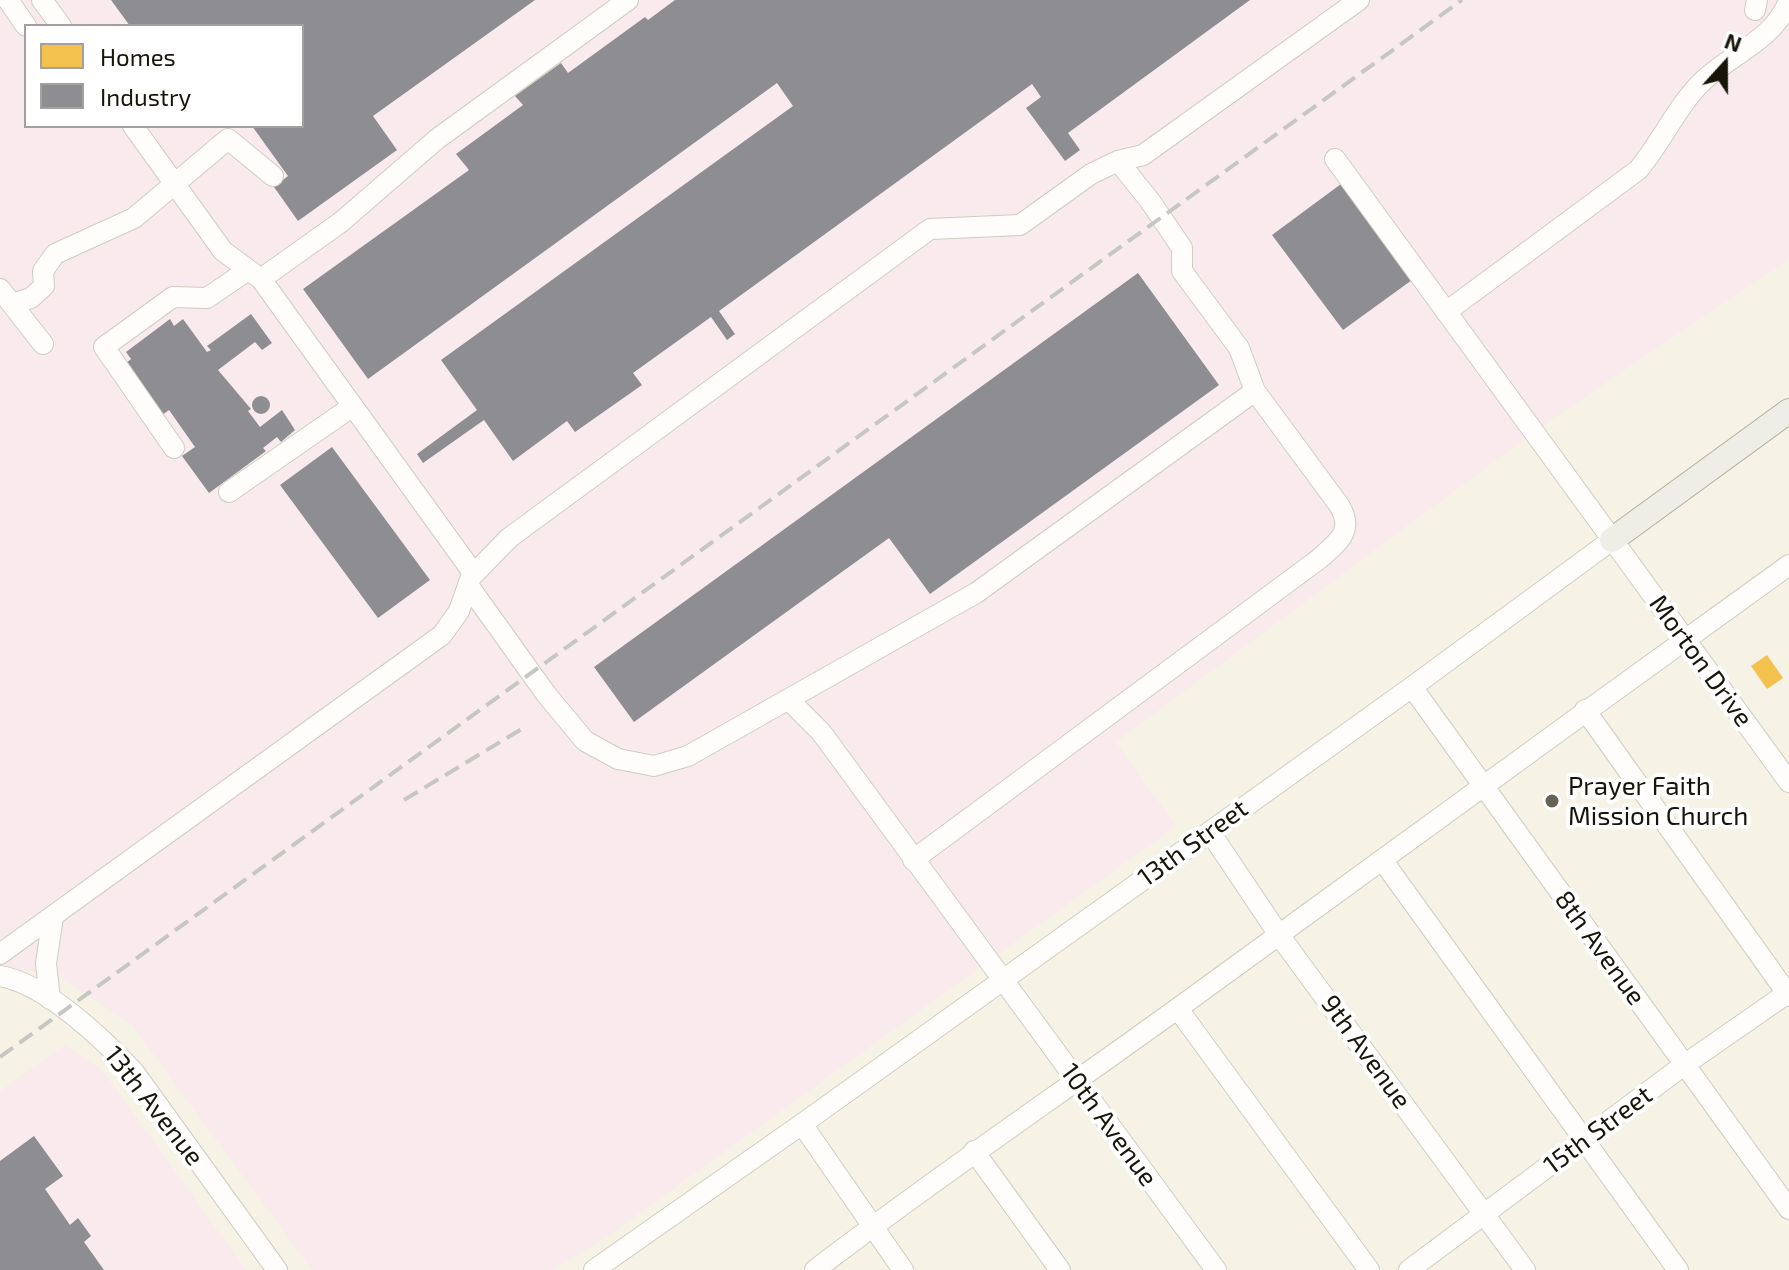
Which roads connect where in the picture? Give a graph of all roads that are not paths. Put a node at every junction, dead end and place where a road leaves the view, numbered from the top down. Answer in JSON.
{"nodes":[{"id":1,"x":8,"y":0,"type":"edge"},
{"id":2,"x":42,"y":0,"type":"edge"},
{"id":3,"x":628,"y":0,"type":"edge"},
{"id":4,"x":1359,"y":0,"type":"edge"},
{"id":5,"x":1789,"y":0,"type":"edge"},
{"id":6,"x":25,"y":24,"type":"edge"},
{"id":7,"x":60,"y":24,"type":"edge"},
{"id":8,"x":134,"y":128,"type":"edge"},
{"id":9,"x":1335,"y":159,"type":"dead end"},
{"id":10,"x":1118,"y":161,"type":"junction"},
{"id":11,"x":273,"y":176,"type":"dead end"},
{"id":12,"x":175,"y":185,"type":"junction"},
{"id":13,"x":255,"y":274,"type":"junction"},
{"id":14,"x":6,"y":296,"type":"edge"},
{"id":15,"x":1446,"y":312,"type":"junction"},
{"id":16,"x":43,"y":344,"type":"dead end"},
{"id":17,"x":1255,"y":391,"type":"junction"},
{"id":18,"x":353,"y":406,"type":"junction"},
{"id":19,"x":1789,"y":411,"type":"edge"},
{"id":20,"x":174,"y":448,"type":"dead end"},
{"id":21,"x":229,"y":492,"type":"dead end"},
{"id":22,"x":1612,"y":540,"type":"junction"},
{"id":23,"x":1789,"y":566,"type":"edge"},
{"id":24,"x":471,"y":579,"type":"junction"},
{"id":25,"x":1685,"y":638,"type":"junction"},
{"id":26,"x":1412,"y":687,"type":"junction"},
{"id":27,"x":789,"y":700,"type":"junction"},
{"id":28,"x":1585,"y":710,"type":"junction"},
{"id":29,"x":1789,"y":782,"type":"edge"},
{"id":30,"x":1483,"y":787,"type":"junction"},
{"id":31,"x":1210,"y":832,"type":"junction"},
{"id":32,"x":913,"y":860,"type":"junction"},
{"id":33,"x":1383,"y":861,"type":"junction"},
{"id":34,"x":53,"y":917,"type":"junction"},
{"id":35,"x":1279,"y":935,"type":"junction"},
{"id":36,"x":0,"y":954,"type":"edge"},
{"id":37,"x":0,"y":976,"type":"edge"},
{"id":38,"x":1001,"y":981,"type":"junction"},
{"id":39,"x":1788,"y":994,"type":"edge"},
{"id":40,"x":50,"y":999,"type":"junction"},
{"id":41,"x":1178,"y":1009,"type":"junction"},
{"id":42,"x":1684,"y":1065,"type":"junction"},
{"id":43,"x":1076,"y":1080,"type":"junction"},
{"id":44,"x":802,"y":1124,"type":"junction"},
{"id":45,"x":1584,"y":1140,"type":"junction"},
{"id":46,"x":974,"y":1151,"type":"junction"},
{"id":47,"x":1789,"y":1209,"type":"edge"},
{"id":48,"x":1485,"y":1214,"type":"junction"},
{"id":49,"x":871,"y":1227,"type":"junction"},
{"id":50,"x":597,"y":1269,"type":"edge"},
{"id":51,"x":277,"y":1270,"type":"edge"},
{"id":52,"x":815,"y":1270,"type":"edge"},
{"id":53,"x":903,"y":1270,"type":"edge"},
{"id":54,"x":1060,"y":1270,"type":"edge"},
{"id":55,"x":1216,"y":1270,"type":"edge"},
{"id":56,"x":1369,"y":1270,"type":"edge"},
{"id":57,"x":1409,"y":1270,"type":"edge"},
{"id":58,"x":1525,"y":1270,"type":"edge"},
{"id":59,"x":1678,"y":1270,"type":"edge"}],
"edges":[{"from":1,"to":6,"type":"street"},
{"from":2,"to":7,"type":"street"},
{"from":3,"to":13,"type":"street"},
{"from":4,"to":10,"type":"street"},
{"from":5,"to":15,"type":"street"},
{"from":8,"to":12,"type":"street"},
{"from":9,"to":15,"type":"street","name":"Morton Drive"},
{"from":10,"to":17,"type":"street"},
{"from":10,"to":24,"type":"street"},
{"from":11,"to":12,"type":"street"},
{"from":12,"to":13,"type":"street"},
{"from":12,"to":14,"type":"street"},
{"from":13,"to":18,"type":"street"},
{"from":13,"to":20,"type":"street"},
{"from":14,"to":16,"type":"street"},
{"from":15,"to":22,"type":"street","name":"Morton Drive"},
{"from":17,"to":27,"type":"street"},
{"from":17,"to":32,"type":"street"},
{"from":18,"to":21,"type":"street"},
{"from":18,"to":24,"type":"street"},
{"from":19,"to":22,"type":"main road","name":"13th Street"},
{"from":22,"to":25,"type":"street","name":"Morton Drive"},
{"from":22,"to":26,"type":"street","name":"13th Street"},
{"from":23,"to":25,"type":"street"},
{"from":24,"to":27,"type":"street"},
{"from":24,"to":34,"type":"street"},
{"from":25,"to":28,"type":"street"},
{"from":25,"to":29,"type":"street","name":"Morton Drive"},
{"from":26,"to":30,"type":"street","name":"8th Avenue"},
{"from":26,"to":31,"type":"street","name":"13th Street"},
{"from":27,"to":32,"type":"street","name":"10th Avenue"},
{"from":28,"to":30,"type":"street"},
{"from":28,"to":39,"type":"street"},
{"from":30,"to":33,"type":"street"},
{"from":30,"to":42,"type":"street","name":"8th Avenue"},
{"from":31,"to":35,"type":"street","name":"9th Avenue"},
{"from":31,"to":38,"type":"street","name":"13th Street"},
{"from":32,"to":38,"type":"street","name":"10th Avenue"},
{"from":33,"to":35,"type":"street"},
{"from":33,"to":45,"type":"street"},
{"from":34,"to":36,"type":"street"},
{"from":34,"to":40,"type":"street"},
{"from":35,"to":41,"type":"street"},
{"from":35,"to":48,"type":"street","name":"9th Avenue"},
{"from":37,"to":40,"type":"street","name":"13th Avenue"},
{"from":38,"to":43,"type":"street","name":"10th Avenue"},
{"from":38,"to":44,"type":"street","name":"13th Street"},
{"from":39,"to":42,"type":"street","name":"15th Street"},
{"from":40,"to":51,"type":"street","name":"13th Avenue"},
{"from":41,"to":43,"type":"street"},
{"from":41,"to":56,"type":"street"},
{"from":42,"to":45,"type":"street","name":"15th Street"},
{"from":42,"to":47,"type":"street","name":"8th Avenue"},
{"from":43,"to":46,"type":"street"},
{"from":43,"to":55,"type":"street","name":"10th Avenue"},
{"from":44,"to":49,"type":"street"},
{"from":44,"to":50,"type":"street","name":"13th Street"},
{"from":45,"to":48,"type":"street","name":"15th Street"},
{"from":45,"to":59,"type":"street"},
{"from":46,"to":49,"type":"street"},
{"from":46,"to":54,"type":"street"},
{"from":48,"to":57,"type":"street","name":"15th Street"},
{"from":48,"to":58,"type":"street","name":"9th Avenue"},
{"from":49,"to":52,"type":"street"},
{"from":49,"to":53,"type":"street"}]}
